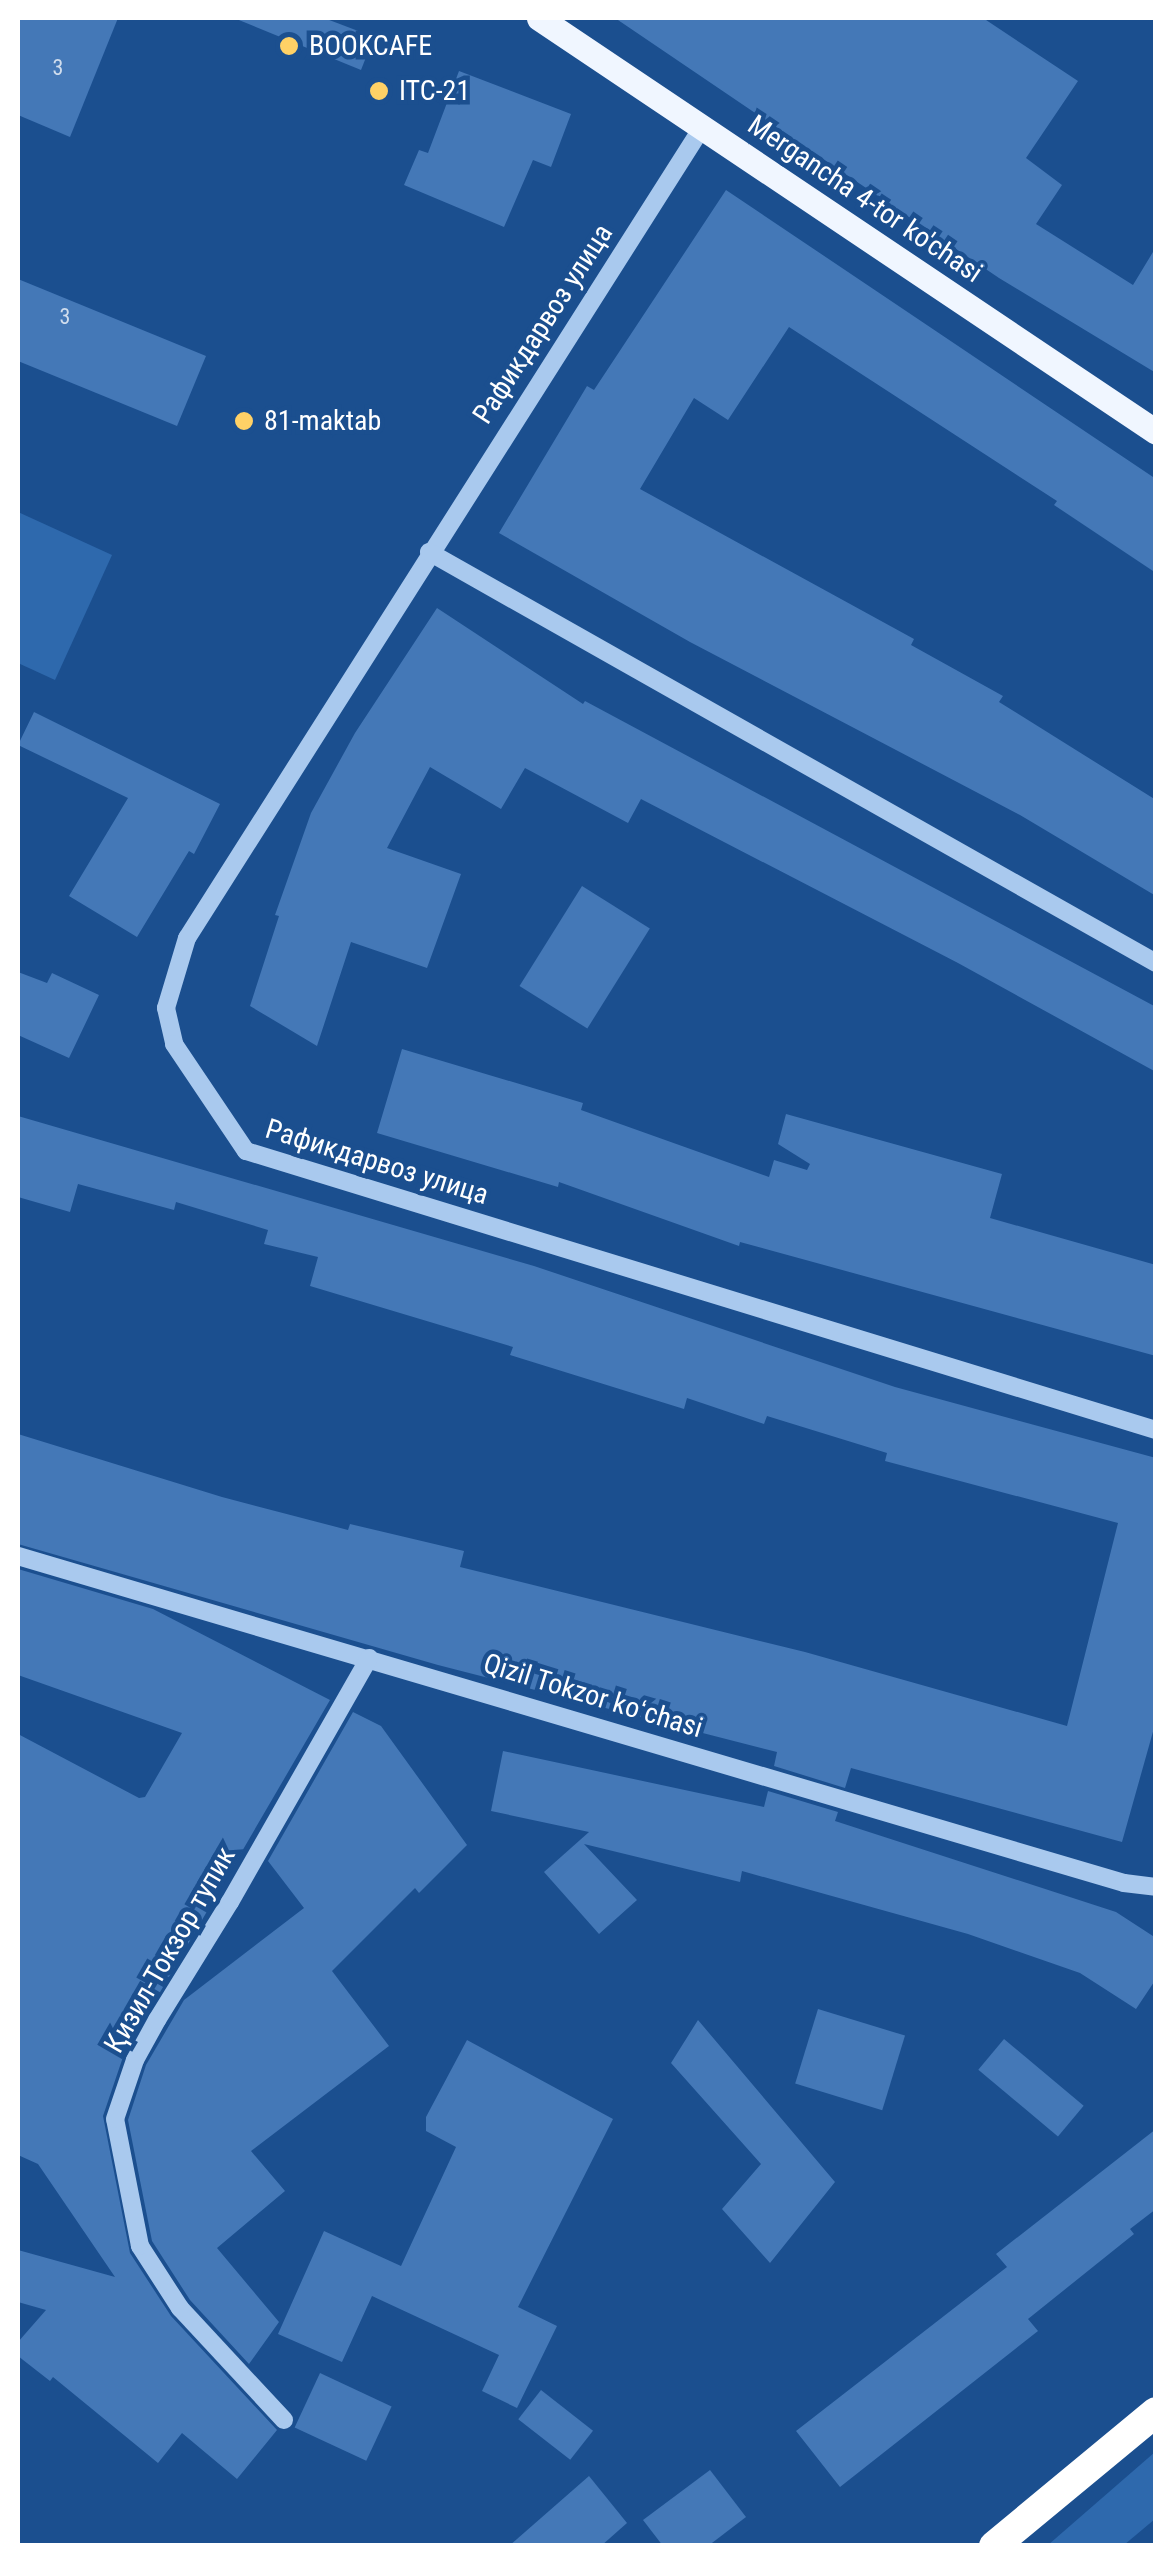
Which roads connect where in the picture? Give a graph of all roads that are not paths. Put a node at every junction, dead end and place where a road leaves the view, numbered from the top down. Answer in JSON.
{"nodes":[{"id":1,"x":539,"y":18,"type":"edge"},
{"id":2,"x":703,"y":126,"type":"junction"},
{"id":3,"x":1156,"y":432,"type":"edge"},
{"id":4,"x":429,"y":552,"type":"junction"},
{"id":5,"x":1156,"y":963,"type":"edge"},
{"id":6,"x":1156,"y":1430,"type":"edge"},
{"id":7,"x":18,"y":1556,"type":"edge"},
{"id":8,"x":368,"y":1658,"type":"junction"},
{"id":9,"x":1154,"y":1888,"type":"edge"},
{"id":10,"x":1156,"y":2412,"type":"edge"},
{"id":11,"x":284,"y":2420,"type":"dead end"},
{"id":12,"x":994,"y":2546,"type":"edge"}],
"edges":[{"from":1,"to":2,"type":"main road","name":"Mergancha 4-tor ko'chasi"},
{"from":2,"to":3,"type":"main road","name":"Mergancha 4-tor ko'chasi"},
{"from":2,"to":4,"type":"street","name":"Рафикдарвоз улица"},
{"from":4,"to":5,"type":"street"},
{"from":4,"to":6,"type":"street","name":"Рафикдарвоз улица"},
{"from":7,"to":8,"type":"street","name":"Qizil Tokzor koʻchasi"},
{"from":8,"to":9,"type":"street","name":"Qizil Tokzor koʻchasi"},
{"from":8,"to":11,"type":"street","name":"Қизил-Токзор тупик"},
{"from":10,"to":12,"type":"highway"}]}
